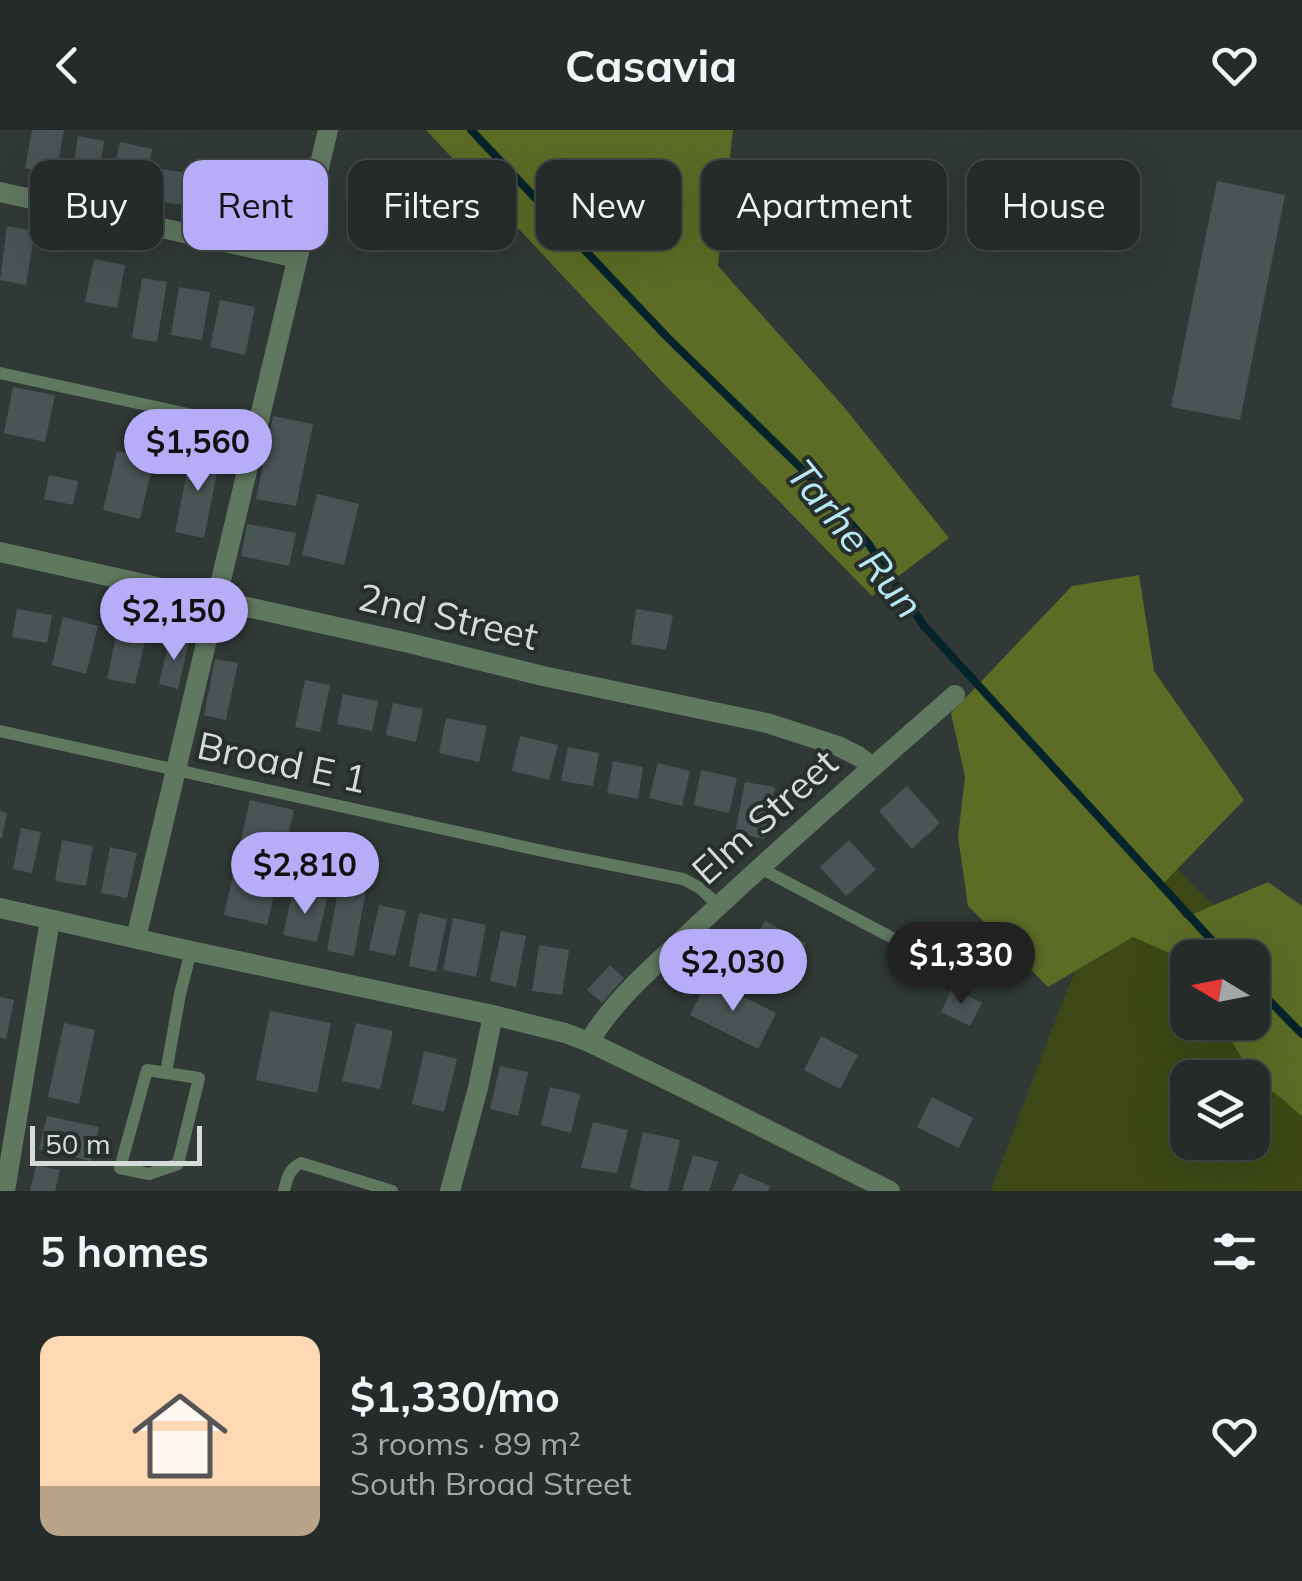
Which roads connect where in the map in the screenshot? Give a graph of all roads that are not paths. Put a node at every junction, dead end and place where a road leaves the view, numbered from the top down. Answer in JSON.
{"nodes":[{"id":1,"x":328,"y":130,"type":"edge"},
{"id":2,"x":0,"y":192,"type":"edge"},
{"id":3,"x":298,"y":258,"type":"junction"},
{"id":4,"x":0,"y":373,"type":"edge"},
{"id":5,"x":257,"y":429,"type":"junction"},
{"id":6,"x":0,"y":552,"type":"edge"},
{"id":7,"x":216,"y":601,"type":"junction"},
{"id":8,"x":956,"y":695,"type":"dead end"},
{"id":9,"x":0,"y":732,"type":"edge"},
{"id":10,"x":873,"y":766,"type":"junction"},
{"id":11,"x":177,"y":770,"type":"junction"},
{"id":12,"x":760,"y":868,"type":"junction"},
{"id":13,"x":719,"y":906,"type":"junction"},
{"id":14,"x":0,"y":908,"type":"edge"},
{"id":15,"x":50,"y":920,"type":"junction"},
{"id":16,"x":136,"y":938,"type":"junction"},
{"id":17,"x":191,"y":952,"type":"junction"},
{"id":18,"x":972,"y":980,"type":"dead end"},
{"id":19,"x":493,"y":1015,"type":"junction"},
{"id":20,"x":589,"y":1042,"type":"junction"},
{"id":21,"x":166,"y":1073,"type":"junction"},
{"id":22,"x":876,"y":1188,"type":"edge"},
{"id":23,"x":5,"y":1191,"type":"edge"},
{"id":24,"x":284,"y":1191,"type":"edge"},
{"id":25,"x":392,"y":1191,"type":"edge"},
{"id":26,"x":450,"y":1191,"type":"edge"}],
"edges":[{"from":1,"to":3,"type":"street"},
{"from":2,"to":3,"type":"street"},
{"from":3,"to":5,"type":"street"},
{"from":4,"to":5,"type":"lane"},
{"from":5,"to":7,"type":"street"},
{"from":6,"to":7,"type":"street","name":"2nd Street"},
{"from":7,"to":10,"type":"street","name":"2nd Street"},
{"from":7,"to":11,"type":"street"},
{"from":8,"to":10,"type":"street","name":"Elm Street"},
{"from":9,"to":11,"type":"lane","name":"Broad E 1"},
{"from":10,"to":12,"type":"street","name":"Elm Street"},
{"from":11,"to":13,"type":"lane","name":"Broad E 1"},
{"from":11,"to":16,"type":"street"},
{"from":12,"to":13,"type":"street","name":"Elm Street"},
{"from":12,"to":18,"type":"lane"},
{"from":13,"to":20,"type":"street","name":"Elm Street"},
{"from":14,"to":15,"type":"street"},
{"from":15,"to":16,"type":"street"},
{"from":15,"to":23,"type":"street"},
{"from":16,"to":17,"type":"street"},
{"from":17,"to":19,"type":"street"},
{"from":17,"to":21,"type":"lane"},
{"from":19,"to":20,"type":"street"},
{"from":19,"to":26,"type":"street"},
{"from":20,"to":22,"type":"street"},
{"from":21,"to":21,"type":"lane"},
{"from":24,"to":25,"type":"lane"}]}
